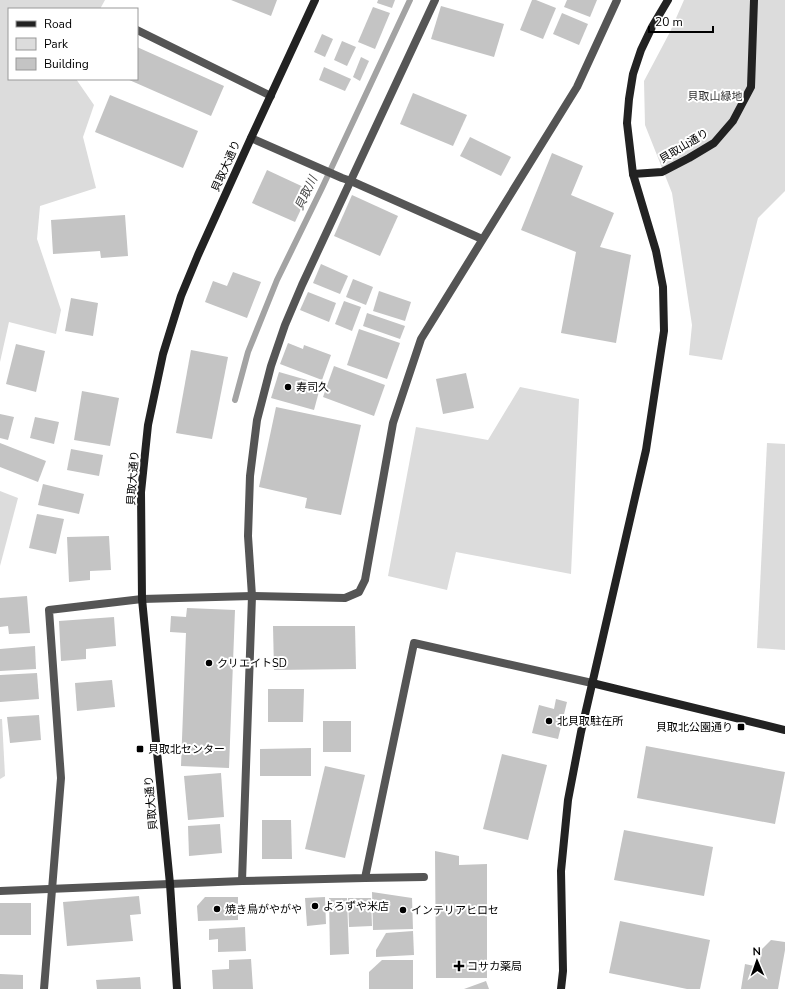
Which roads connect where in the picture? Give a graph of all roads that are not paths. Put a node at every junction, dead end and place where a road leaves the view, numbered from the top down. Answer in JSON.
{"nodes":[{"id":1,"x":315,"y":0,"type":"edge"},
{"id":2,"x":435,"y":0,"type":"edge"},
{"id":3,"x":617,"y":0,"type":"edge"},
{"id":4,"x":668,"y":0,"type":"edge"},
{"id":5,"x":754,"y":0,"type":"edge"},
{"id":6,"x":138,"y":30,"type":"edge"},
{"id":7,"x":271,"y":96,"type":"junction"},
{"id":8,"x":251,"y":138,"type":"junction"},
{"id":9,"x":633,"y":174,"type":"junction"},
{"id":10,"x":351,"y":181,"type":"junction"},
{"id":11,"x":482,"y":239,"type":"junction"},
{"id":12,"x":252,"y":596,"type":"junction"},
{"id":13,"x":142,"y":598,"type":"junction"},
{"id":14,"x":592,"y":683,"type":"junction"},
{"id":15,"x":785,"y":730,"type":"edge"},
{"id":16,"x":424,"y":877,"type":"dead end"},
{"id":17,"x":364,"y":878,"type":"junction"},
{"id":18,"x":242,"y":881,"type":"junction"},
{"id":19,"x":170,"y":884,"type":"junction"},
{"id":20,"x":52,"y":889,"type":"junction"},
{"id":21,"x":0,"y":891,"type":"edge"},
{"id":22,"x":44,"y":989,"type":"edge"},
{"id":23,"x":177,"y":989,"type":"edge"},
{"id":24,"x":561,"y":989,"type":"edge"}],
"edges":[{"from":1,"to":7,"type":"street","name":"貝取大通り"},
{"from":2,"to":10,"type":"street"},
{"from":3,"to":11,"type":"street"},
{"from":4,"to":9,"type":"street"},
{"from":5,"to":9,"type":"street","name":"貝取山通り"},
{"from":6,"to":7,"type":"street"},
{"from":7,"to":8,"type":"street","name":"貝取大通り"},
{"from":8,"to":10,"type":"street"},
{"from":8,"to":13,"type":"street","name":"貝取大通り"},
{"from":9,"to":14,"type":"street"},
{"from":10,"to":11,"type":"street"},
{"from":10,"to":12,"type":"street"},
{"from":11,"to":12,"type":"street"},
{"from":12,"to":13,"type":"street"},
{"from":12,"to":18,"type":"street"},
{"from":13,"to":19,"type":"street","name":"貝取大通り"},
{"from":13,"to":20,"type":"street"},
{"from":14,"to":15,"type":"street"},
{"from":14,"to":17,"type":"street"},
{"from":14,"to":24,"type":"street"},
{"from":16,"to":17,"type":"street"},
{"from":17,"to":18,"type":"street"},
{"from":18,"to":19,"type":"street"},
{"from":19,"to":20,"type":"street"},
{"from":19,"to":23,"type":"street","name":"貝取大通り"},
{"from":20,"to":21,"type":"street"},
{"from":20,"to":22,"type":"street"}]}
